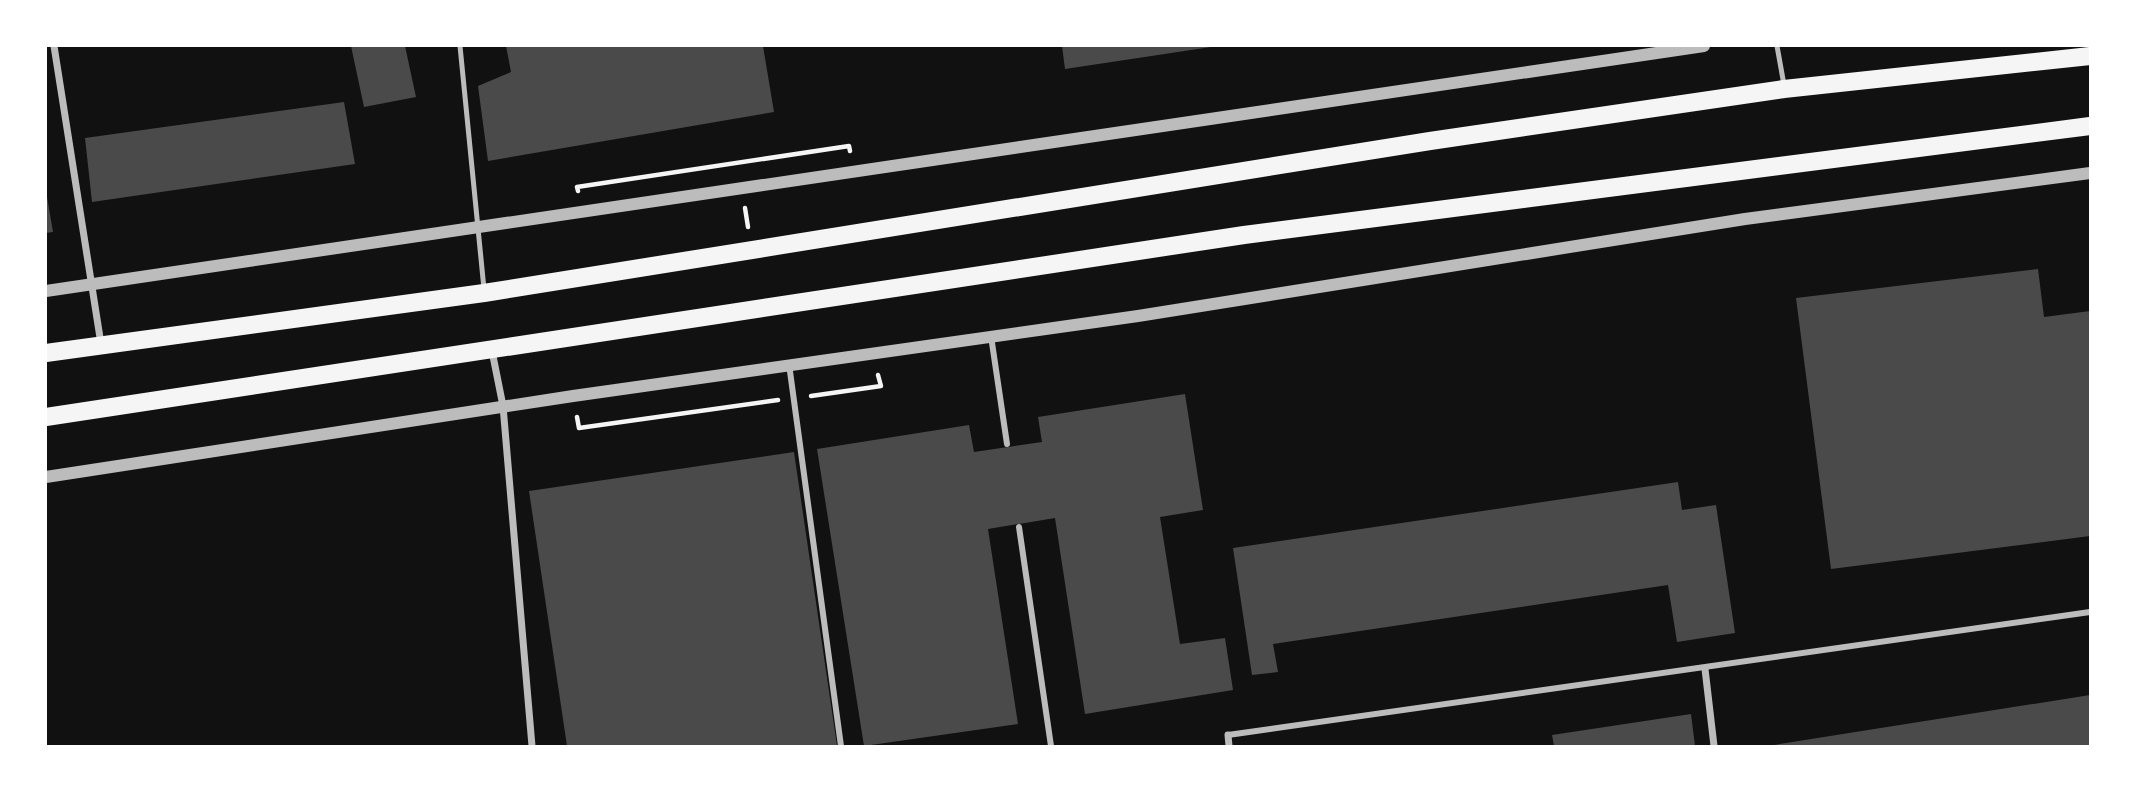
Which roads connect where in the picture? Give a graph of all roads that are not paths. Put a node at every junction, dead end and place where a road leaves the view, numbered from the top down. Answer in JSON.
{"nodes":[{"id":1,"x":54,"y":46,"type":"edge"},
{"id":2,"x":460,"y":46,"type":"edge"},
{"id":3,"x":1704,"y":46,"type":"edge"},
{"id":4,"x":1777,"y":46,"type":"edge"},
{"id":5,"x":2091,"y":56,"type":"edge"},
{"id":6,"x":1784,"y":89,"type":"junction"},
{"id":7,"x":2091,"y":126,"type":"edge"},
{"id":8,"x":2091,"y":173,"type":"edge"},
{"id":9,"x":479,"y":226,"type":"junction"},
{"id":10,"x":90,"y":284,"type":"junction"},
{"id":11,"x":46,"y":291,"type":"edge"},
{"id":12,"x":484,"y":293,"type":"junction"},
{"id":13,"x":991,"y":336,"type":"junction"},
{"id":14,"x":101,"y":345,"type":"junction"},
{"id":15,"x":492,"y":351,"type":"junction"},
{"id":16,"x":46,"y":353,"type":"edge"},
{"id":17,"x":789,"y":364,"type":"junction"},
{"id":18,"x":503,"y":406,"type":"junction"},
{"id":19,"x":46,"y":418,"type":"edge"},
{"id":20,"x":1007,"y":444,"type":"dead end"},
{"id":21,"x":46,"y":477,"type":"edge"},
{"id":22,"x":1019,"y":527,"type":"dead end"},
{"id":23,"x":2091,"y":612,"type":"edge"},
{"id":24,"x":1705,"y":669,"type":"junction"},
{"id":25,"x":1228,"y":735,"type":"joint"},
{"id":26,"x":532,"y":747,"type":"edge"},
{"id":27,"x":841,"y":747,"type":"edge"},
{"id":28,"x":1051,"y":747,"type":"edge"},
{"id":29,"x":1229,"y":747,"type":"edge"},
{"id":30,"x":1714,"y":747,"type":"edge"}],
"edges":[{"from":1,"to":10,"type":"street"},
{"from":2,"to":9,"type":"lane"},
{"from":3,"to":9,"type":"street"},
{"from":4,"to":6,"type":"lane"},
{"from":5,"to":6,"type":"main road"},
{"from":6,"to":12,"type":"main road"},
{"from":7,"to":15,"type":"main road"},
{"from":8,"to":13,"type":"street"},
{"from":9,"to":10,"type":"street"},
{"from":9,"to":12,"type":"lane"},
{"from":10,"to":11,"type":"street"},
{"from":10,"to":14,"type":"street"},
{"from":12,"to":14,"type":"main road"},
{"from":13,"to":17,"type":"street"},
{"from":13,"to":20,"type":"street"},
{"from":14,"to":16,"type":"main road"},
{"from":15,"to":18,"type":"street"},
{"from":15,"to":19,"type":"main road"},
{"from":17,"to":18,"type":"street"},
{"from":17,"to":27,"type":"street"},
{"from":18,"to":21,"type":"street"},
{"from":18,"to":26,"type":"street"},
{"from":22,"to":28,"type":"street"},
{"from":23,"to":24,"type":"street"},
{"from":24,"to":25,"type":"street"},
{"from":24,"to":30,"type":"street"},
{"from":25,"to":29,"type":"street"}]}
